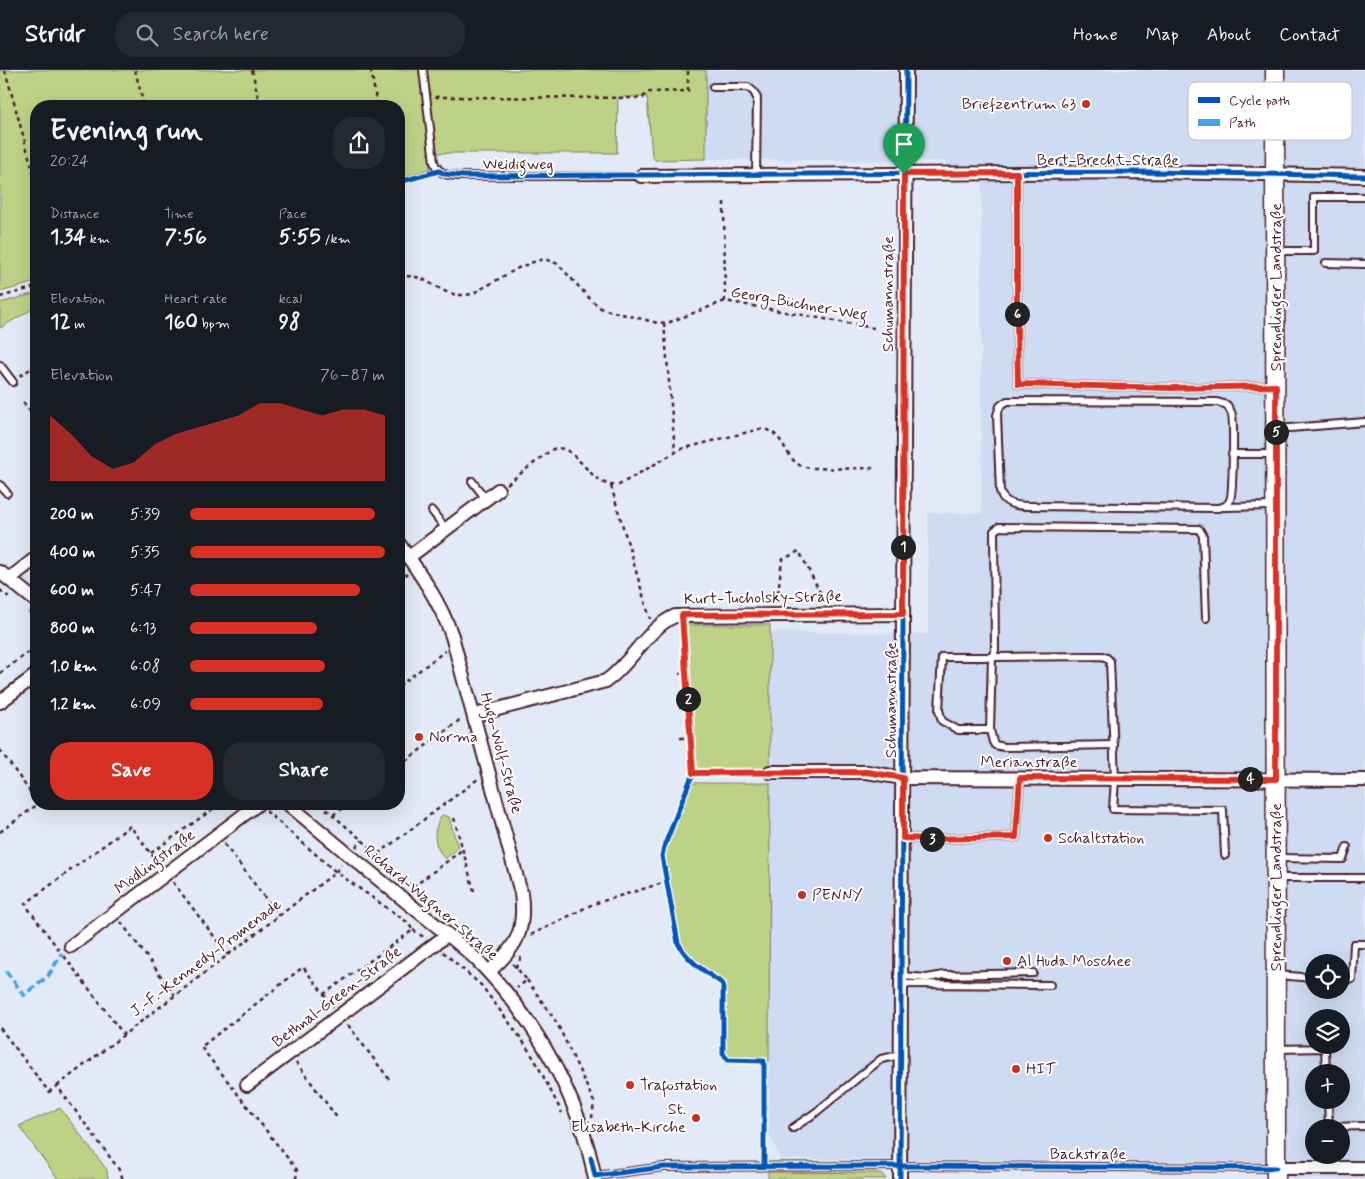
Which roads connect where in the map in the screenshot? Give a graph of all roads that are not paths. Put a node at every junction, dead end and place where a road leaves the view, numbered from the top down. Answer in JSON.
{"nodes":[{"id":1,"x":423,"y":70,"type":"edge"},
{"id":2,"x":906,"y":70,"type":"edge"},
{"id":3,"x":714,"y":87,"type":"dead end"},
{"id":4,"x":1276,"y":140,"type":"edge"},
{"id":5,"x":1017,"y":173,"type":"junction"},
{"id":6,"x":904,"y":174,"type":"junction"},
{"id":7,"x":756,"y":175,"type":"junction"},
{"id":8,"x":641,"y":176,"type":"joint"},
{"id":9,"x":1276,"y":176,"type":"junction"},
{"id":10,"x":1365,"y":176,"type":"edge"},
{"id":11,"x":1365,"y":197,"type":"edge"},
{"id":12,"x":1276,"y":251,"type":"junction"},
{"id":13,"x":1326,"y":263,"type":"dead end"},
{"id":14,"x":1365,"y":264,"type":"edge"},
{"id":15,"x":0,"y":365,"type":"edge"},
{"id":16,"x":13,"y":382,"type":"road end"},
{"id":17,"x":1276,"y":386,"type":"junction"},
{"id":18,"x":1365,"y":422,"type":"edge"},
{"id":19,"x":1276,"y":430,"type":"junction"},
{"id":20,"x":1232,"y":454,"type":"junction"},
{"id":21,"x":1276,"y":454,"type":"junction"},
{"id":22,"x":472,"y":481,"type":"dead end"},
{"id":23,"x":0,"y":485,"type":"edge"},
{"id":24,"x":498,"y":490,"type":"road end"},
{"id":25,"x":6,"y":494,"type":"dead end"},
{"id":26,"x":486,"y":499,"type":"junction"},
{"id":27,"x":1276,"y":506,"type":"junction"},
{"id":28,"x":1223,"y":507,"type":"junction"},
{"id":29,"x":432,"y":510,"type":"dead end"},
{"id":30,"x":446,"y":529,"type":"junction"},
{"id":31,"x":405,"y":552,"type":"edge"},
{"id":32,"x":409,"y":557,"type":"junction"},
{"id":33,"x":30,"y":561,"type":"edge"},
{"id":34,"x":5,"y":576,"type":"edge"},
{"id":35,"x":30,"y":596,"type":"edge"},
{"id":36,"x":903,"y":614,"type":"junction"},
{"id":37,"x":1206,"y":618,"type":"dead end"},
{"id":38,"x":992,"y":657,"type":"junction"},
{"id":39,"x":30,"y":680,"type":"edge"},
{"id":40,"x":0,"y":702,"type":"edge"},
{"id":41,"x":474,"y":716,"type":"junction"},
{"id":42,"x":990,"y":730,"type":"junction"},
{"id":43,"x":1114,"y":745,"type":"junction"},
{"id":44,"x":770,"y":772,"type":"road end"},
{"id":45,"x":903,"y":778,"type":"junction"},
{"id":46,"x":1020,"y":778,"type":"junction"},
{"id":47,"x":1115,"y":778,"type":"junction"},
{"id":48,"x":1276,"y":779,"type":"junction"},
{"id":49,"x":1365,"y":780,"type":"edge"},
{"id":50,"x":250,"y":810,"type":"edge"},
{"id":51,"x":295,"y":810,"type":"edge"},
{"id":52,"x":903,"y":838,"type":"junction"},
{"id":53,"x":1347,"y":848,"type":"dead end"},
{"id":54,"x":1225,"y":855,"type":"dead end"},
{"id":55,"x":1276,"y":858,"type":"junction"},
{"id":56,"x":1276,"y":878,"type":"junction"},
{"id":57,"x":1363,"y":878,"type":"dead end"},
{"id":58,"x":447,"y":935,"type":"junction"},
{"id":59,"x":1365,"y":944,"type":"edge"},
{"id":60,"x":71,"y":946,"type":"dead end"},
{"id":61,"x":489,"y":972,"type":"junction"},
{"id":62,"x":1033,"y":973,"type":"dead end"},
{"id":63,"x":1276,"y":975,"type":"junction"},
{"id":64,"x":1305,"y":977,"type":"edge"},
{"id":65,"x":1350,"y":979,"type":"edge"},
{"id":66,"x":902,"y":980,"type":"junction"},
{"id":67,"x":1050,"y":985,"type":"dead end"},
{"id":68,"x":1276,"y":1049,"type":"junction"},
{"id":69,"x":901,"y":1055,"type":"junction"},
{"id":70,"x":1326,"y":1064,"type":"edge"},
{"id":71,"x":247,"y":1085,"type":"dead end"},
{"id":72,"x":1328,"y":1109,"type":"edge"},
{"id":73,"x":1365,"y":1126,"type":"edge"},
{"id":74,"x":793,"y":1128,"type":"dead end"},
{"id":75,"x":900,"y":1166,"type":"junction"},
{"id":76,"x":1365,"y":1168,"type":"edge"},
{"id":77,"x":1276,"y":1174,"type":"edge"},
{"id":78,"x":595,"y":1178,"type":"edge"},
{"id":79,"x":900,"y":1179,"type":"edge"}],
"edges":[{"from":1,"to":8,"type":"lane","name":"Weidigweg"},
{"from":2,"to":6,"type":"street","name":"Schumannstraße"},
{"from":3,"to":7,"type":"lane"},
{"from":4,"to":9,"type":"main road","name":"Sprendlinger Landstraße"},
{"from":5,"to":6,"type":"street","name":"Bert-Brecht-Straße"},
{"from":5,"to":9,"type":"street","name":"Bert-Brecht-Straße"},
{"from":5,"to":17,"type":"lane"},
{"from":6,"to":7,"type":"street","name":"Bert-Brecht-Straße"},
{"from":6,"to":36,"type":"street","name":"Schumannstraße"},
{"from":7,"to":8,"type":"street","name":"Bert-Brecht-Straße"},
{"from":9,"to":10,"type":"street"},
{"from":9,"to":12,"type":"main road","name":"Sprendlinger Landstraße"},
{"from":11,"to":12,"type":"lane"},
{"from":12,"to":17,"type":"main road","name":"Sprendlinger Landstraße"},
{"from":13,"to":14,"type":"lane"},
{"from":15,"to":16,"type":"lane"},
{"from":17,"to":19,"type":"main road","name":"Sprendlinger Landstraße"},
{"from":18,"to":19,"type":"lane"},
{"from":19,"to":21,"type":"main road","name":"Sprendlinger Landstraße"},
{"from":20,"to":21,"type":"lane"},
{"from":20,"to":28,"type":"lane"},
{"from":20,"to":28,"type":"lane"},
{"from":21,"to":27,"type":"main road","name":"Sprendlinger Landstraße"},
{"from":22,"to":26,"type":"lane"},
{"from":23,"to":25,"type":"lane"},
{"from":24,"to":26,"type":"street"},
{"from":26,"to":30,"type":"street"},
{"from":27,"to":28,"type":"lane"},
{"from":27,"to":48,"type":"main road","name":"Sprendlinger Landstraße"},
{"from":29,"to":30,"type":"lane"},
{"from":30,"to":32,"type":"street"},
{"from":31,"to":32,"type":"street","name":"Hugo-Wolf-Straße"},
{"from":32,"to":41,"type":"street","name":"Hugo-Wolf-Straße"},
{"from":33,"to":34,"type":"street"},
{"from":34,"to":35,"type":"street"},
{"from":36,"to":41,"type":"street","name":"Kurt-Tucholsky-Straße"},
{"from":36,"to":45,"type":"street","name":"Schumannstraße"},
{"from":37,"to":38,"type":"lane"},
{"from":38,"to":42,"type":"lane"},
{"from":38,"to":42,"type":"lane"},
{"from":38,"to":43,"type":"lane"},
{"from":39,"to":40,"type":"street"},
{"from":41,"to":61,"type":"street","name":"Hugo-Wolf-Straße"},
{"from":42,"to":43,"type":"lane"},
{"from":43,"to":47,"type":"lane"},
{"from":44,"to":45,"type":"street","name":"Merianstraße"},
{"from":45,"to":46,"type":"street","name":"Merianstraße"},
{"from":45,"to":52,"type":"street","name":"Schumannstraße"},
{"from":46,"to":47,"type":"street","name":"Merianstraße"},
{"from":46,"to":52,"type":"lane"},
{"from":47,"to":48,"type":"street","name":"Merianstraße"},
{"from":47,"to":54,"type":"lane"},
{"from":48,"to":49,"type":"street","name":"Merianstraße"},
{"from":48,"to":55,"type":"main road","name":"Sprendlinger Landstraße"},
{"from":50,"to":60,"type":"street","name":"Mödlingstraße"},
{"from":51,"to":58,"type":"street","name":"Richard-Wagner-Straße"},
{"from":52,"to":66,"type":"street","name":"Schumannstraße"},
{"from":53,"to":55,"type":"lane"},
{"from":55,"to":56,"type":"main road","name":"Sprendlinger Landstraße"},
{"from":56,"to":57,"type":"lane"},
{"from":56,"to":63,"type":"main road","name":"Sprendlinger Landstraße"},
{"from":58,"to":61,"type":"street","name":"Richard-Wagner-Straße"},
{"from":58,"to":71,"type":"street","name":"Bethnal-Green-Straße"},
{"from":59,"to":65,"type":"lane"},
{"from":61,"to":78,"type":"street","name":"Richard-Wagner-Straße"},
{"from":62,"to":66,"type":"lane"},
{"from":63,"to":64,"type":"lane"},
{"from":63,"to":68,"type":"main road","name":"Sprendlinger Landstraße"},
{"from":66,"to":67,"type":"lane"},
{"from":66,"to":69,"type":"street","name":"Schumannstraße"},
{"from":68,"to":70,"type":"lane"},
{"from":68,"to":77,"type":"main road","name":"Sprendlinger Landstraße"},
{"from":69,"to":74,"type":"lane"},
{"from":69,"to":75,"type":"street","name":"Schumannstraße"},
{"from":72,"to":73,"type":"lane"},
{"from":75,"to":77,"type":"lane","name":"Backstraße"},
{"from":75,"to":78,"type":"lane","name":"Backstraße"},
{"from":75,"to":79,"type":"street","name":"Schumannstraße"},
{"from":76,"to":77,"type":"street","name":"Backstraße"}]}
